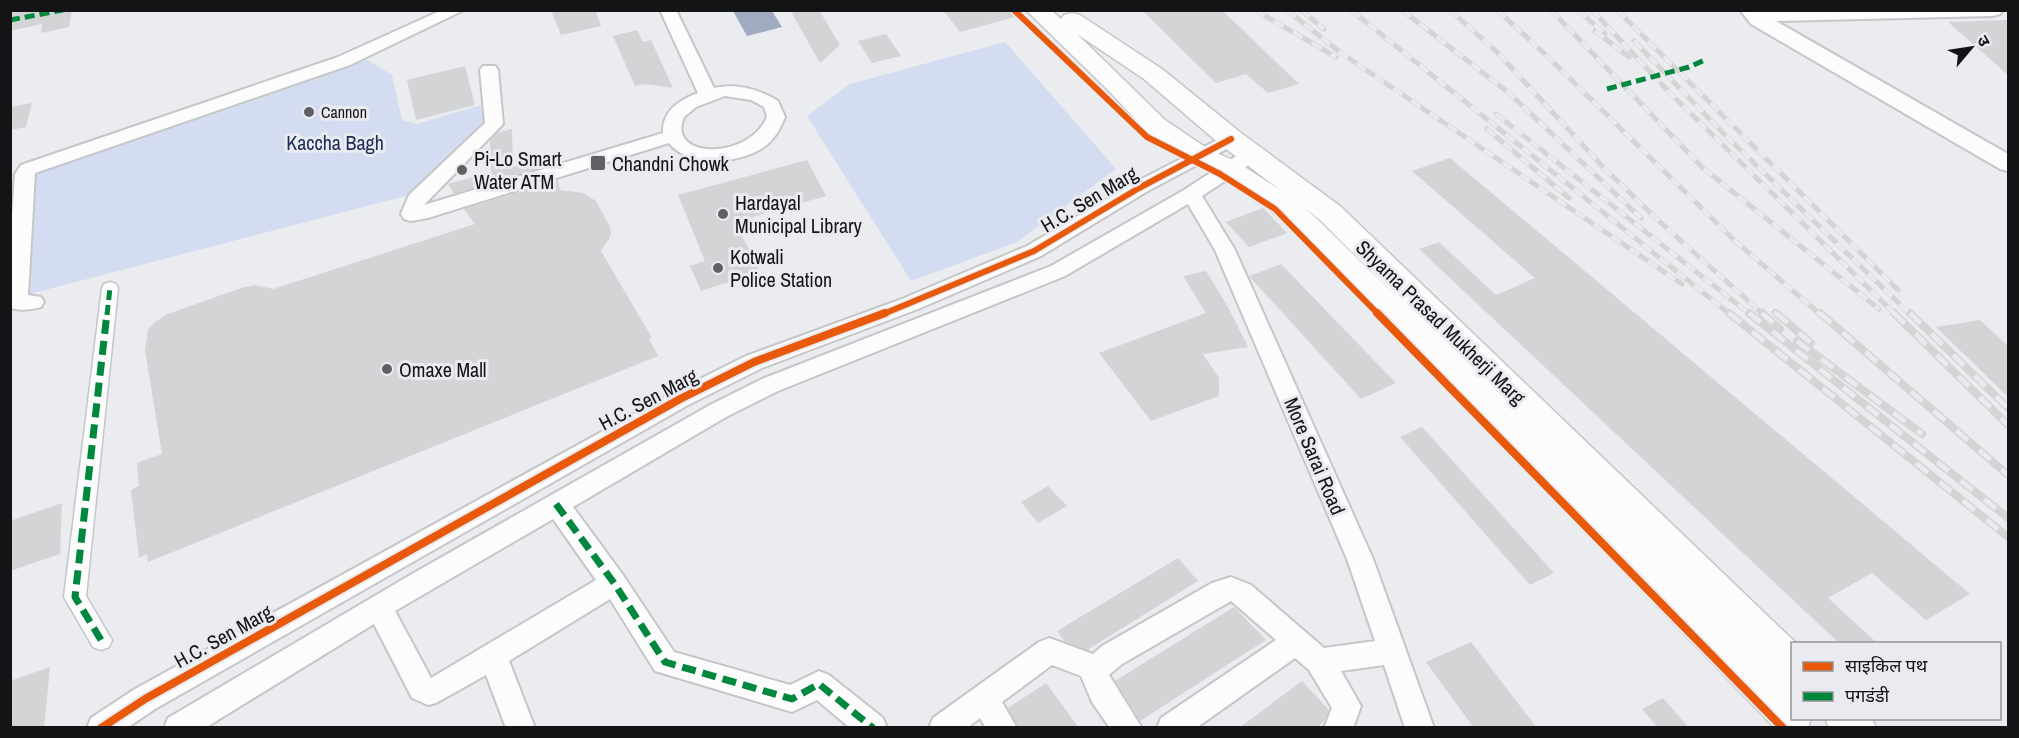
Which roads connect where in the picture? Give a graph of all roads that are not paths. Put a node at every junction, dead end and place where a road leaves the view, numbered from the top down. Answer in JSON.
{"nodes":[{"id":1,"x":456,"y":10,"type":"edge"},
{"id":2,"x":668,"y":10,"type":"edge"},
{"id":3,"x":1036,"y":10,"type":"edge"},
{"id":4,"x":1062,"y":10,"type":"edge"},
{"id":5,"x":1993,"y":10,"type":"edge"},
{"id":6,"x":1759,"y":14,"type":"edge"},
{"id":7,"x":489,"y":70,"type":"dead end"},
{"id":8,"x":708,"y":94,"type":"junction"},
{"id":9,"x":673,"y":136,"type":"junction"},
{"id":10,"x":2008,"y":146,"type":"edge"},
{"id":11,"x":1227,"y":154,"type":"junction"},
{"id":12,"x":2008,"y":164,"type":"edge"},
{"id":13,"x":1191,"y":194,"type":"junction"},
{"id":14,"x":110,"y":288,"type":"dead end"},
{"id":15,"x":33,"y":302,"type":"dead end"},
{"id":16,"x":556,"y":504,"type":"junction"},
{"id":17,"x":406,"y":551,"type":"junction"},
{"id":18,"x":421,"y":582,"type":"junction"},
{"id":19,"x":614,"y":583,"type":"junction"},
{"id":20,"x":379,"y":607,"type":"junction"},
{"id":21,"x":101,"y":640,"type":"dead end"},
{"id":22,"x":1297,"y":641,"type":"junction"},
{"id":23,"x":1393,"y":651,"type":"junction"},
{"id":24,"x":493,"y":656,"type":"junction"},
{"id":25,"x":1319,"y":661,"type":"junction"},
{"id":26,"x":1791,"y":665,"type":"edge"},
{"id":27,"x":1098,"y":669,"type":"junction"},
{"id":28,"x":1791,"y":714,"type":"edge"},
{"id":29,"x":100,"y":728,"type":"edge"},
{"id":30,"x":178,"y":728,"type":"edge"},
{"id":31,"x":521,"y":728,"type":"edge"},
{"id":32,"x":873,"y":728,"type":"edge"},
{"id":33,"x":943,"y":728,"type":"edge"},
{"id":34,"x":1128,"y":728,"type":"edge"},
{"id":35,"x":1171,"y":728,"type":"edge"},
{"id":36,"x":1338,"y":728,"type":"edge"},
{"id":37,"x":1420,"y":728,"type":"edge"}],
"edges":[{"from":1,"to":15,"type":"street"},
{"from":2,"to":8,"type":"street"},
{"from":3,"to":11,"type":"main road","name":"Shyama Prasad Mukherji Marg"},
{"from":4,"to":11,"type":"main road","name":"Shyama Prasad Mukherji Marg"},
{"from":5,"to":6,"type":"street"},
{"from":6,"to":10,"type":"street"},
{"from":6,"to":12,"type":"street"},
{"from":7,"to":9,"type":"street"},
{"from":8,"to":9,"type":"street"},
{"from":8,"to":9,"type":"street"},
{"from":11,"to":13,"type":"street"},
{"from":11,"to":17,"type":"street","name":"H.C. Sen Marg"},
{"from":11,"to":26,"type":"main road","name":"Shyama Prasad Mukherji Marg"},
{"from":11,"to":28,"type":"main road","name":"Shyama Prasad Mukherji Marg"},
{"from":13,"to":16,"type":"street"},
{"from":13,"to":23,"type":"street","name":"More Sarai Road"},
{"from":14,"to":21,"type":"street"},
{"from":16,"to":18,"type":"street"},
{"from":16,"to":19,"type":"street"},
{"from":17,"to":18,"type":"street"},
{"from":17,"to":29,"type":"street","name":"H.C. Sen Marg"},
{"from":18,"to":20,"type":"street"},
{"from":19,"to":24,"type":"street"},
{"from":19,"to":32,"type":"street"},
{"from":20,"to":24,"type":"street"},
{"from":20,"to":30,"type":"street"},
{"from":22,"to":25,"type":"street"},
{"from":22,"to":27,"type":"street"},
{"from":22,"to":35,"type":"street"},
{"from":23,"to":25,"type":"street"},
{"from":23,"to":37,"type":"street","name":"More Sarai Road"},
{"from":24,"to":31,"type":"street"},
{"from":25,"to":36,"type":"street"},
{"from":27,"to":33,"type":"street"},
{"from":27,"to":34,"type":"street"}]}
